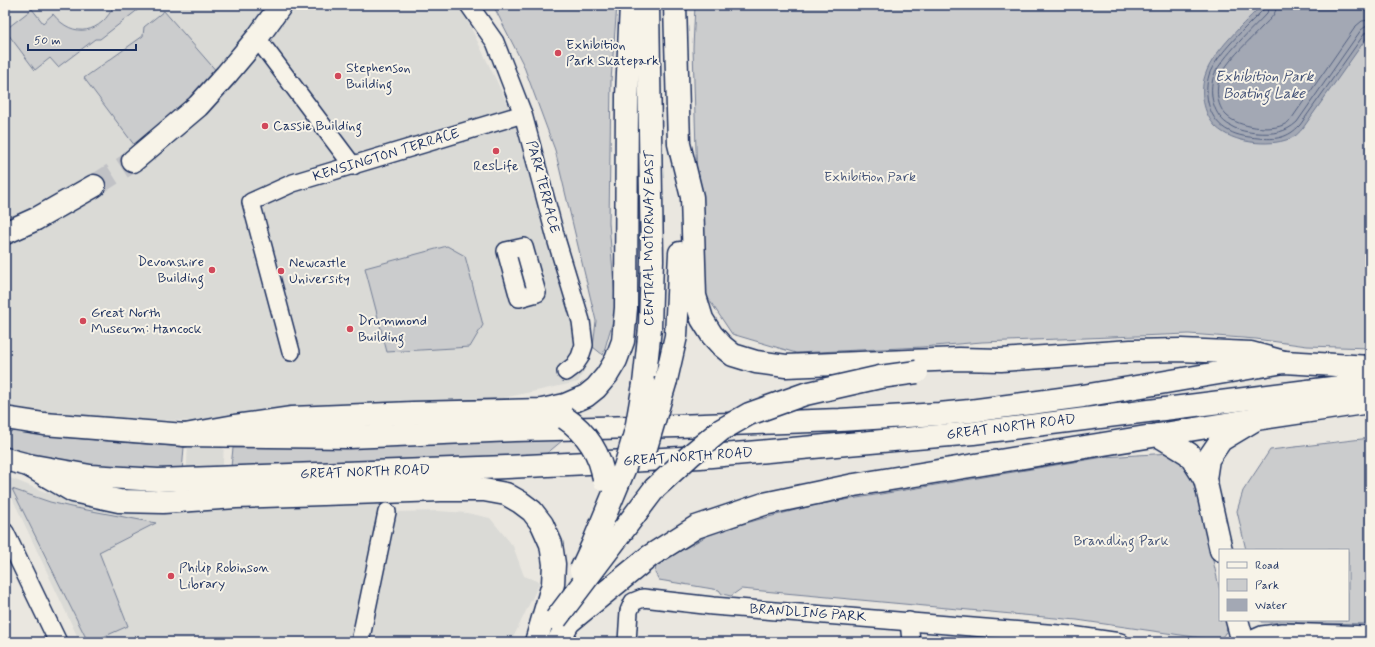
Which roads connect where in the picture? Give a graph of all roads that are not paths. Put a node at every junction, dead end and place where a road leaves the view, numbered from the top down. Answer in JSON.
{"nodes":[{"id":1,"x":281,"y":5,"type":"edge"},
{"id":2,"x":469,"y":5,"type":"edge"},
{"id":3,"x":631,"y":5,"type":"edge"},
{"id":4,"x":648,"y":5,"type":"edge"},
{"id":5,"x":675,"y":5,"type":"edge"},
{"id":6,"x":638,"y":30,"type":"junction"},
{"id":7,"x":257,"y":38,"type":"junction"},
{"id":8,"x":523,"y":114,"type":"junction"},
{"id":9,"x":679,"y":144,"type":"junction"},
{"id":10,"x":133,"y":161,"type":"tunnel mouth"},
{"id":11,"x":352,"y":166,"type":"junction"},
{"id":12,"x":94,"y":186,"type":"tunnel mouth"},
{"id":13,"x":5,"y":233,"type":"edge"},
{"id":14,"x":290,"y":352,"type":"dead end"},
{"id":15,"x":1284,"y":362,"type":"junction"},
{"id":16,"x":959,"y":363,"type":"junction"},
{"id":17,"x":1370,"y":367,"type":"edge"},
{"id":18,"x":566,"y":372,"type":"dead end"},
{"id":19,"x":1370,"y":387,"type":"edge"},
{"id":20,"x":1370,"y":402,"type":"edge"},
{"id":21,"x":542,"y":410,"type":"junction"},
{"id":22,"x":5,"y":418,"type":"edge"},
{"id":23,"x":1256,"y":420,"type":"junction"},
{"id":24,"x":185,"y":435,"type":"junction"},
{"id":25,"x":1158,"y":435,"type":"junction"},
{"id":26,"x":5,"y":459,"type":"edge"},
{"id":27,"x":28,"y":465,"type":"junction"},
{"id":28,"x":1205,"y":479,"type":"junction"},
{"id":29,"x":387,"y":512,"type":"dead end"},
{"id":30,"x":5,"y":532,"type":"edge"},
{"id":31,"x":1221,"y":549,"type":"edge"},
{"id":32,"x":596,"y":571,"type":"junction"},
{"id":33,"x":562,"y":621,"type":"junction"},
{"id":34,"x":909,"y":621,"type":"junction"},
{"id":35,"x":1237,"y":621,"type":"edge"},
{"id":36,"x":1370,"y":635,"type":"edge"},
{"id":37,"x":58,"y":642,"type":"edge"},
{"id":38,"x":360,"y":642,"type":"edge"},
{"id":39,"x":536,"y":642,"type":"edge"},
{"id":40,"x":543,"y":642,"type":"edge"},
{"id":41,"x":558,"y":642,"type":"edge"},
{"id":42,"x":627,"y":642,"type":"edge"},
{"id":43,"x":911,"y":642,"type":"edge"},
{"id":44,"x":1120,"y":642,"type":"edge"},
{"id":45,"x":1244,"y":642,"type":"edge"}],
"edges":[{"from":1,"to":7,"type":"main road"},
{"from":2,"to":8,"type":"street","name":"PARK TERRACE"},
{"from":3,"to":6,"type":"main road"},
{"from":4,"to":6,"type":"main road","name":"CENTRAL MOTORWAY EAST"},
{"from":5,"to":9,"type":"main road"},
{"from":6,"to":21,"type":"main road"},
{"from":6,"to":33,"type":"main road","name":"CENTRAL MOTORWAY EAST","bridge":true},
{"from":7,"to":10,"type":"main road"},
{"from":7,"to":11,"type":"street"},
{"from":8,"to":11,"type":"street","name":"KENSINGTON TERRACE"},
{"from":8,"to":18,"type":"street","name":"PARK TERRACE"},
{"from":9,"to":16,"type":"main road"},
{"from":9,"to":32,"type":"main road","name":"CENTRAL MOTORWAY EAST","bridge":true},
{"from":11,"to":14,"type":"street","name":"KENSINGTON TERRACE"},
{"from":12,"to":13,"type":"main road"},
{"from":15,"to":16,"type":"main road"},
{"from":15,"to":17,"type":"main road","name":"GREAT NORTH ROAD"},
{"from":15,"to":24,"type":"main road","name":"GREAT NORTH ROAD"},
{"from":16,"to":33,"type":"main road","bridge":true},
{"from":19,"to":27,"type":"main road","name":"GREAT NORTH ROAD"},
{"from":20,"to":23,"type":"main road"},
{"from":21,"to":24,"type":"main road"},
{"from":21,"to":32,"type":"main road","bridge":true},
{"from":22,"to":24,"type":"main road","name":"GREAT NORTH ROAD"},
{"from":23,"to":25,"type":"main road"},
{"from":23,"to":28,"type":"main road"},
{"from":25,"to":28,"type":"main road"},
{"from":25,"to":33,"type":"main road"},
{"from":26,"to":27,"type":"main road","name":"GREAT NORTH ROAD"},
{"from":27,"to":39,"type":"main road"},
{"from":28,"to":31,"type":"main road"},
{"from":29,"to":38,"type":"street"},
{"from":30,"to":37,"type":"street"},
{"from":32,"to":33,"type":"main road","name":"CENTRAL MOTORWAY EAST"},
{"from":33,"to":40,"type":"main road","name":"CENTRAL MOTORWAY EAST"},
{"from":33,"to":41,"type":"main road","name":"CENTRAL MOTORWAY EAST"},
{"from":34,"to":42,"type":"street","name":"BRANDLING PARK"},
{"from":34,"to":43,"type":"street"},
{"from":34,"to":44,"type":"street","name":"BRANDLING PARK"},
{"from":35,"to":45,"type":"main road"},
{"from":36,"to":45,"type":"street"}]}
